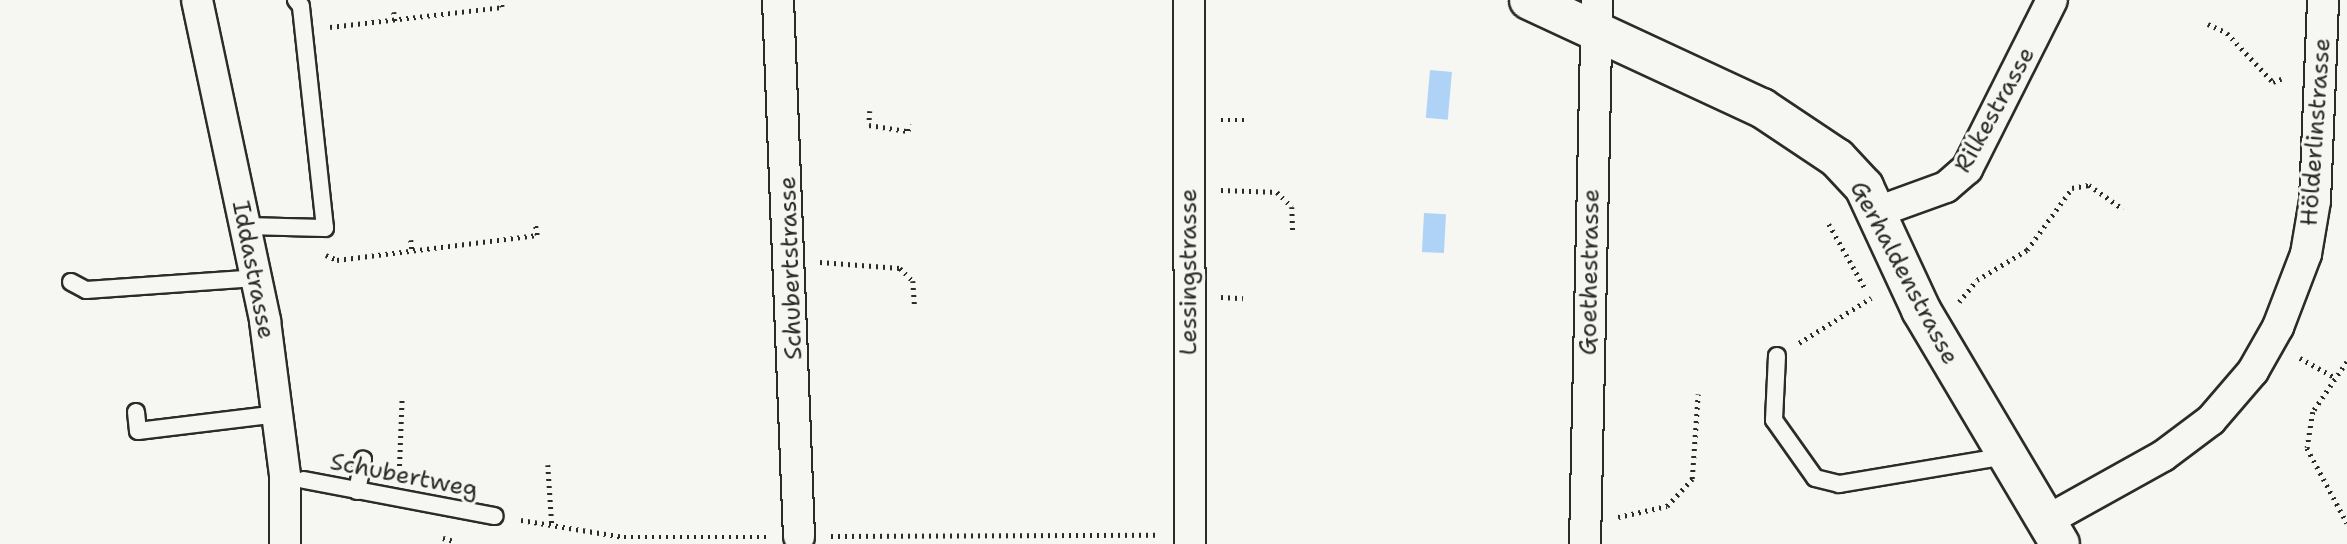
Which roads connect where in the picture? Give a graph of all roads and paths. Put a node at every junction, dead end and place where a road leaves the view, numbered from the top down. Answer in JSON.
{"nodes":[{"id":1,"x":197,"y":0,"type":"edge"},
{"id":2,"x":500,"y":0,"type":"edge"},
{"id":3,"x":779,"y":0,"type":"edge"},
{"id":4,"x":1189,"y":0,"type":"edge"},
{"id":5,"x":1529,"y":0,"type":"edge"},
{"id":6,"x":2052,"y":0,"type":"edge"},
{"id":7,"x":2323,"y":0,"type":"edge"},
{"id":8,"x":298,"y":3,"type":"edge"},
{"id":9,"x":394,"y":12,"type":"dead end"},
{"id":10,"x":1597,"y":15,"type":"edge"},
{"id":11,"x":395,"y":21,"type":"junction"},
{"id":12,"x":2208,"y":24,"type":"dead end"},
{"id":13,"x":2281,"y":79,"type":"dead end"},
{"id":14,"x":870,"y":111,"type":"dead end"},
{"id":15,"x":909,"y":124,"type":"dead end"},
{"id":16,"x":1189,"y":191,"type":"junction"},
{"id":17,"x":2123,"y":209,"type":"dead end"},
{"id":18,"x":1877,"y":212,"type":"junction"},
{"id":19,"x":535,"y":224,"type":"dead end"},
{"id":20,"x":1829,"y":224,"type":"dead end"},
{"id":21,"x":245,"y":226,"type":"junction"},
{"id":22,"x":325,"y":228,"type":"junction"},
{"id":23,"x":1293,"y":230,"type":"dead end"},
{"id":24,"x":411,"y":240,"type":"dead end"},
{"id":25,"x":412,"y":249,"type":"junction"},
{"id":26,"x":791,"y":262,"type":"junction"},
{"id":27,"x":256,"y":278,"type":"junction"},
{"id":28,"x":71,"y":282,"type":"dead end"},
{"id":29,"x":1965,"y":290,"type":"dead end"},
{"id":30,"x":1214,"y":297,"type":"dead end"},
{"id":31,"x":1243,"y":298,"type":"dead end"},
{"id":32,"x":915,"y":308,"type":"dead end"},
{"id":33,"x":2294,"y":354,"type":"dead end"},
{"id":34,"x":1777,"y":356,"type":"joint"},
{"id":35,"x":2347,"y":362,"type":"edge"},
{"id":36,"x":2336,"y":378,"type":"junction"},
{"id":37,"x":1698,"y":394,"type":"dead end"},
{"id":38,"x":402,"y":396,"type":"dead end"},
{"id":39,"x":136,"y":412,"type":"dead end"},
{"id":40,"x":278,"y":414,"type":"junction"},
{"id":41,"x":2007,"y":456,"type":"junction"},
{"id":42,"x":363,"y":460,"type":"dead end"},
{"id":43,"x":548,"y":465,"type":"dead end"},
{"id":44,"x":304,"y":480,"type":"dead end"},
{"id":45,"x":357,"y":491,"type":"junction"},
{"id":46,"x":394,"y":498,"type":"junction"},
{"id":47,"x":495,"y":516,"type":"dead end"},
{"id":48,"x":1607,"y":517,"type":"dead end"},
{"id":49,"x":2347,"y":523,"type":"edge"},
{"id":50,"x":552,"y":525,"type":"dead end"},
{"id":51,"x":2053,"y":533,"type":"edge"},
{"id":52,"x":1062,"y":535,"type":"dead end"},
{"id":53,"x":799,"y":537,"type":"dead end"},
{"id":54,"x":443,"y":538,"type":"dead end"},
{"id":55,"x":1180,"y":539,"type":"edge"},
{"id":56,"x":454,"y":541,"type":"dead end"},
{"id":57,"x":285,"y":544,"type":"edge"},
{"id":58,"x":1585,"y":544,"type":"edge"}],
"edges":[{"from":1,"to":21,"type":"street","name":"Iddastrasse"},
{"from":2,"to":11,"type":"path"},
{"from":3,"to":26,"type":"street","name":"Schubertstrasse"},
{"from":4,"to":16,"type":"street","name":"Lessingstrasse"},
{"from":5,"to":10,"type":"street","name":"Gerhaldenstrasse"},
{"from":6,"to":18,"type":"street","name":"Rilkestrasse"},
{"from":7,"to":51,"type":"street","name":"Hölderlinstrasse"},
{"from":8,"to":11,"type":"path"},
{"from":8,"to":22,"type":"lane"},
{"from":9,"to":11,"type":"path"},
{"from":10,"to":18,"type":"street","name":"Gerhaldenstrasse"},
{"from":10,"to":58,"type":"street","name":"Goethestrasse"},
{"from":12,"to":13,"type":"path"},
{"from":14,"to":15,"type":"path"},
{"from":16,"to":23,"type":"path"},
{"from":16,"to":55,"type":"street","name":"Lessingstrasse"},
{"from":17,"to":29,"type":"path"},
{"from":18,"to":41,"type":"street","name":"Gerhaldenstrasse"},
{"from":19,"to":25,"type":"path"},
{"from":20,"to":34,"type":"path"},
{"from":21,"to":22,"type":"lane"},
{"from":21,"to":27,"type":"street","name":"Iddastrasse"},
{"from":22,"to":25,"type":"path"},
{"from":24,"to":25,"type":"path"},
{"from":26,"to":32,"type":"path"},
{"from":26,"to":53,"type":"street","name":"Schubertstrasse"},
{"from":27,"to":28,"type":"lane"},
{"from":27,"to":40,"type":"street","name":"Iddastrasse"},
{"from":30,"to":31,"type":"path"},
{"from":33,"to":36,"type":"path"},
{"from":34,"to":41,"type":"lane"},
{"from":35,"to":36,"type":"path"},
{"from":36,"to":49,"type":"path"},
{"from":37,"to":48,"type":"path"},
{"from":38,"to":46,"type":"path"},
{"from":39,"to":40,"type":"lane"},
{"from":40,"to":57,"type":"street","name":"Iddastrasse"},
{"from":41,"to":51,"type":"street","name":"Gerhaldenstrasse"},
{"from":42,"to":45,"type":"lane"},
{"from":43,"to":50,"type":"path"},
{"from":44,"to":45,"type":"lane","name":"Schubertweg"},
{"from":45,"to":46,"type":"lane","name":"Schubertweg"},
{"from":46,"to":47,"type":"lane","name":"Schubertweg"},
{"from":52,"to":55,"type":"path"},
{"from":54,"to":56,"type":"path"}]}
